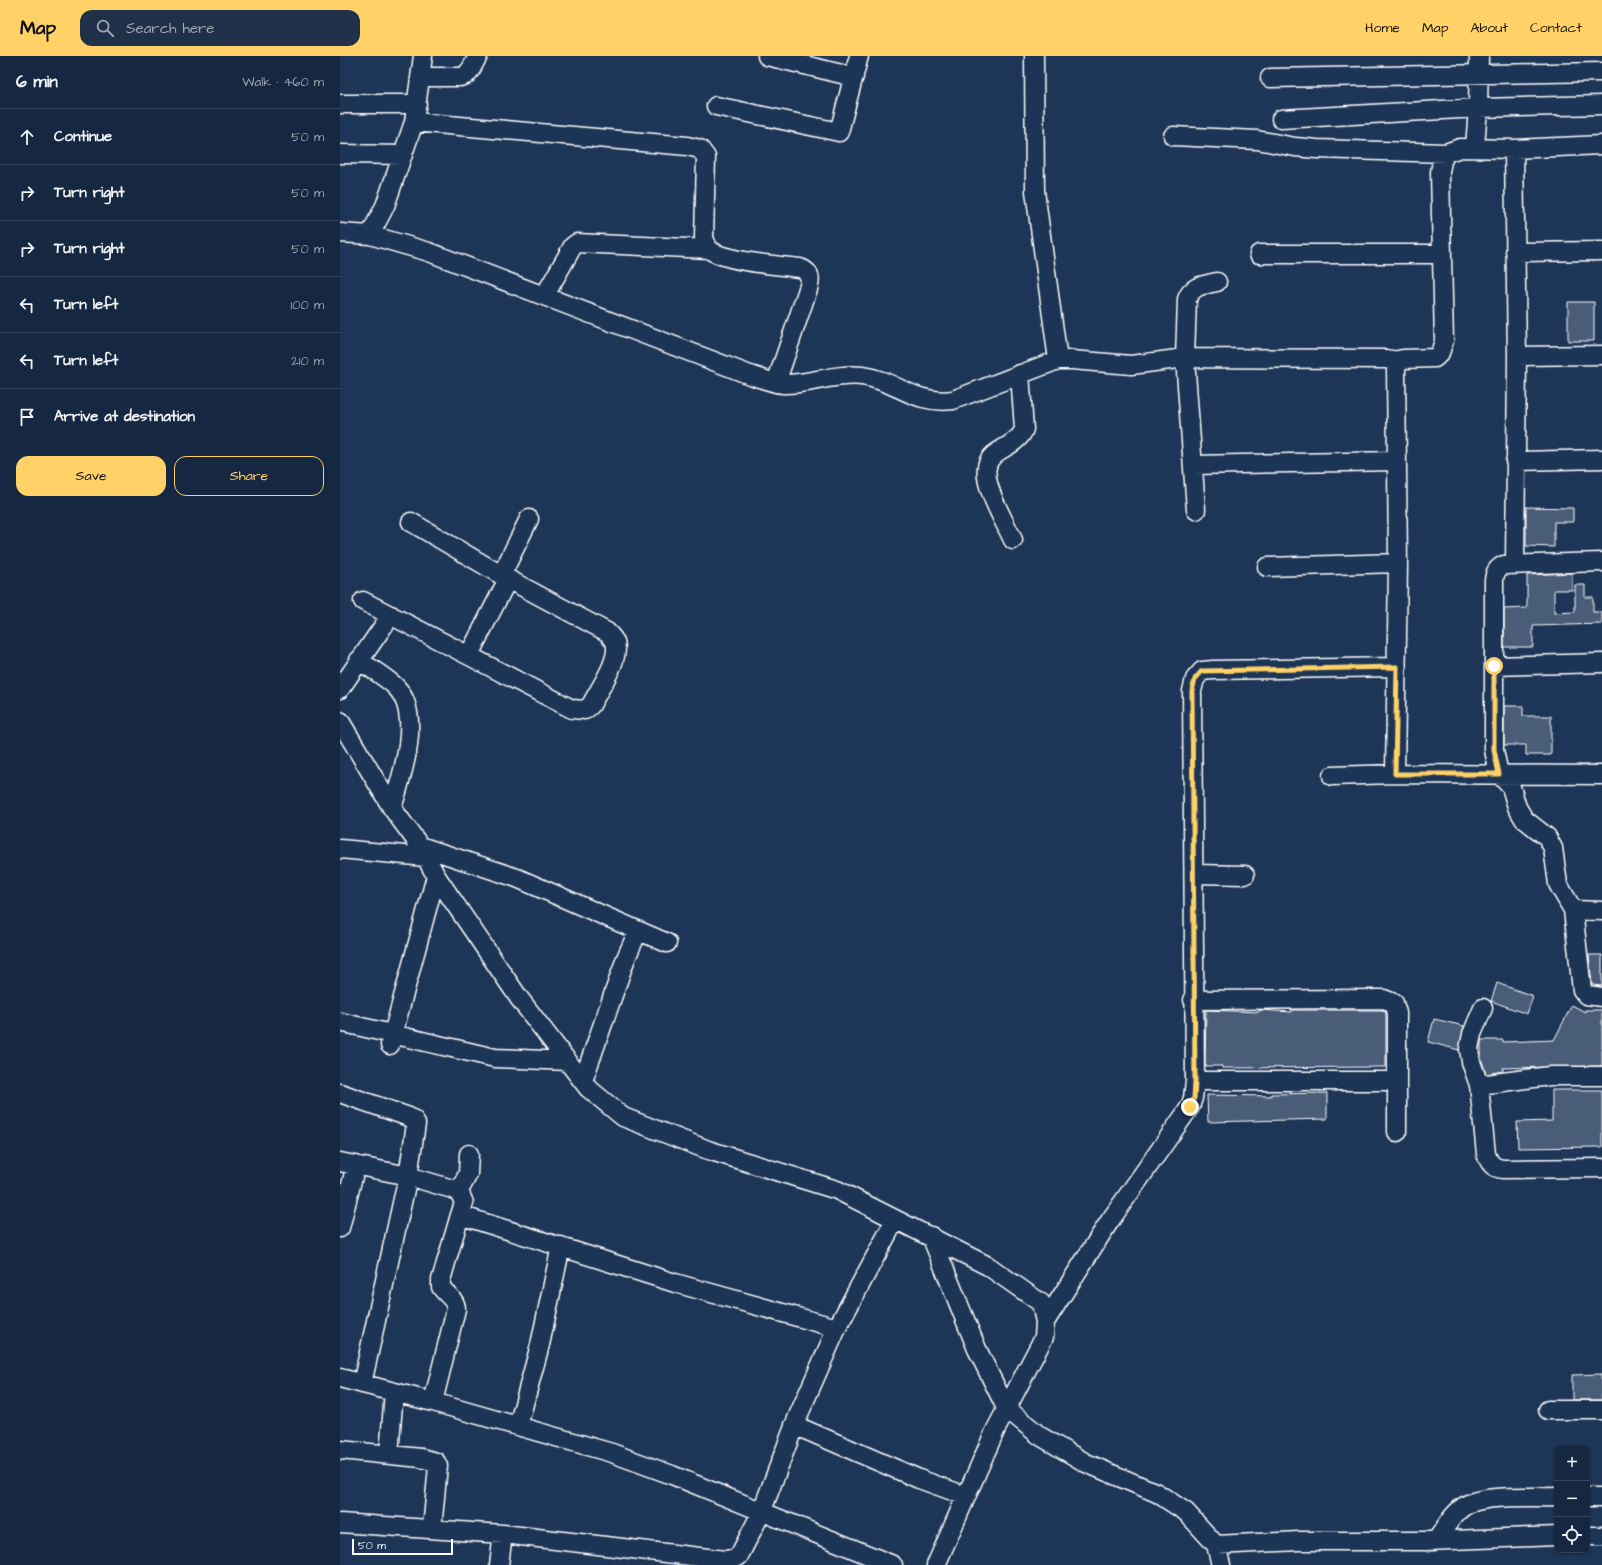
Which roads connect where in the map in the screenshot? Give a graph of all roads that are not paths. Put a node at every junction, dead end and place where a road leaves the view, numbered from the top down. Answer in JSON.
{"nodes":[{"id":1,"x":423,"y":56,"type":"edge"},
{"id":2,"x":478,"y":56,"type":"edge"},
{"id":3,"x":767,"y":56,"type":"edge"},
{"id":4,"x":859,"y":56,"type":"edge"},
{"id":5,"x":1034,"y":56,"type":"edge"},
{"id":6,"x":1479,"y":56,"type":"edge"},
{"id":7,"x":1602,"y":72,"type":"edge"},
{"id":8,"x":1479,"y":74,"type":"junction"},
{"id":9,"x":421,"y":77,"type":"junction"},
{"id":10,"x":854,"y":77,"type":"junction"},
{"id":11,"x":1270,"y":78,"type":"dead end"},
{"id":12,"x":340,"y":104,"type":"edge"},
{"id":13,"x":417,"y":104,"type":"junction"},
{"id":14,"x":1602,"y":105,"type":"edge"},
{"id":15,"x":716,"y":106,"type":"dead end"},
{"id":16,"x":1478,"y":108,"type":"junction"},
{"id":17,"x":1281,"y":119,"type":"dead end"},
{"id":18,"x":414,"y":122,"type":"junction"},
{"id":19,"x":1173,"y":136,"type":"dead end"},
{"id":20,"x":1602,"y":145,"type":"edge"},
{"id":21,"x":1475,"y":147,"type":"junction"},
{"id":22,"x":1514,"y":149,"type":"junction"},
{"id":23,"x":1446,"y":153,"type":"junction"},
{"id":24,"x":340,"y":154,"type":"edge"},
{"id":25,"x":403,"y":155,"type":"junction"},
{"id":26,"x":340,"y":233,"type":"edge"},
{"id":27,"x":370,"y":235,"type":"junction"},
{"id":28,"x":709,"y":249,"type":"junction"},
{"id":29,"x":1602,"y":251,"type":"edge"},
{"id":30,"x":1514,"y":252,"type":"junction"},
{"id":31,"x":1258,"y":254,"type":"dead end"},
{"id":32,"x":1442,"y":254,"type":"junction"},
{"id":33,"x":1217,"y":282,"type":"dead end"},
{"id":34,"x":545,"y":296,"type":"junction"},
{"id":35,"x":1602,"y":355,"type":"edge"},
{"id":36,"x":1517,"y":356,"type":"junction"},
{"id":37,"x":1185,"y":358,"type":"junction"},
{"id":38,"x":1058,"y":360,"type":"junction"},
{"id":39,"x":1398,"y":361,"type":"junction"},
{"id":40,"x":1020,"y":374,"type":"junction"},
{"id":41,"x":776,"y":383,"type":"junction"},
{"id":42,"x":1602,"y":459,"type":"edge"},
{"id":43,"x":1397,"y":461,"type":"junction"},
{"id":44,"x":1515,"y":461,"type":"junction"},
{"id":45,"x":1194,"y":465,"type":"junction"},
{"id":46,"x":1196,"y":510,"type":"dead end"},
{"id":47,"x":529,"y":519,"type":"dead end"},
{"id":48,"x":411,"y":522,"type":"dead end"},
{"id":49,"x":1013,"y":540,"type":"dead end"},
{"id":50,"x":1602,"y":562,"type":"edge"},
{"id":51,"x":1398,"y":563,"type":"junction"},
{"id":52,"x":1515,"y":564,"type":"junction"},
{"id":53,"x":1267,"y":566,"type":"dead end"},
{"id":54,"x":505,"y":576,"type":"junction"},
{"id":55,"x":364,"y":601,"type":"dead end"},
{"id":56,"x":391,"y":615,"type":"junction"},
{"id":57,"x":469,"y":655,"type":"junction"},
{"id":58,"x":359,"y":660,"type":"junction"},
{"id":59,"x":1602,"y":663,"type":"edge"},
{"id":60,"x":1494,"y":666,"type":"junction"},
{"id":61,"x":1397,"y":667,"type":"junction"},
{"id":62,"x":340,"y":689,"type":"edge"},
{"id":63,"x":340,"y":720,"type":"edge"},
{"id":64,"x":1395,"y":774,"type":"junction"},
{"id":65,"x":1499,"y":774,"type":"junction"},
{"id":66,"x":1602,"y":775,"type":"edge"},
{"id":67,"x":1332,"y":776,"type":"dead end"},
{"id":68,"x":392,"y":808,"type":"junction"},
{"id":69,"x":340,"y":849,"type":"edge"},
{"id":70,"x":423,"y":852,"type":"junction"},
{"id":71,"x":1194,"y":874,"type":"junction"},
{"id":72,"x":1245,"y":875,"type":"dead end"},
{"id":73,"x":436,"y":876,"type":"junction"},
{"id":74,"x":1573,"y":910,"type":"junction"},
{"id":75,"x":1602,"y":911,"type":"edge"},
{"id":76,"x":638,"y":931,"type":"junction"},
{"id":77,"x":667,"y":943,"type":"dead end"},
{"id":78,"x":1602,"y":998,"type":"edge"},
{"id":79,"x":1193,"y":1000,"type":"junction"},
{"id":80,"x":1483,"y":1008,"type":"dead end"},
{"id":81,"x":340,"y":1022,"type":"edge"},
{"id":82,"x":385,"y":1038,"type":"junction"},
{"id":83,"x":568,"y":1061,"type":"junction"},
{"id":84,"x":1602,"y":1076,"type":"edge"},
{"id":85,"x":582,"y":1081,"type":"junction"},
{"id":86,"x":1397,"y":1081,"type":"junction"},
{"id":87,"x":1195,"y":1082,"type":"junction"},
{"id":88,"x":1479,"y":1085,"type":"junction"},
{"id":89,"x":340,"y":1093,"type":"edge"},
{"id":90,"x":1397,"y":1132,"type":"dead end"},
{"id":91,"x":469,"y":1154,"type":"dead end"},
{"id":92,"x":348,"y":1163,"type":"edge"},
{"id":93,"x":1602,"y":1168,"type":"edge"},
{"id":94,"x":408,"y":1176,"type":"junction"},
{"id":95,"x":459,"y":1191,"type":"junction"},
{"id":96,"x":460,"y":1215,"type":"junction"},
{"id":97,"x":895,"y":1220,"type":"junction"},
{"id":98,"x":340,"y":1228,"type":"edge"},
{"id":99,"x":931,"y":1236,"type":"junction"},
{"id":100,"x":560,"y":1246,"type":"junction"},
{"id":101,"x":1045,"y":1322,"type":"junction"},
{"id":102,"x":837,"y":1328,"type":"junction"},
{"id":103,"x":340,"y":1378,"type":"edge"},
{"id":104,"x":362,"y":1384,"type":"junction"},
{"id":105,"x":394,"y":1392,"type":"junction"},
{"id":106,"x":433,"y":1402,"type":"junction"},
{"id":107,"x":1006,"y":1408,"type":"junction"},
{"id":108,"x":1548,"y":1410,"type":"dead end"},
{"id":109,"x":1602,"y":1410,"type":"edge"},
{"id":110,"x":794,"y":1425,"type":"junction"},
{"id":111,"x":518,"y":1426,"type":"junction"},
{"id":112,"x":340,"y":1450,"type":"edge"},
{"id":113,"x":389,"y":1454,"type":"junction"},
{"id":114,"x":966,"y":1496,"type":"junction"},
{"id":115,"x":1590,"y":1497,"type":"edge"},
{"id":116,"x":1602,"y":1497,"type":"edge"},
{"id":117,"x":1554,"y":1498,"type":"edge"},
{"id":118,"x":761,"y":1513,"type":"junction"},
{"id":119,"x":340,"y":1523,"type":"edge"},
{"id":120,"x":432,"y":1529,"type":"junction"},
{"id":121,"x":503,"y":1534,"type":"junction"},
{"id":122,"x":1554,"y":1536,"type":"edge"},
{"id":123,"x":1590,"y":1536,"type":"edge"},
{"id":124,"x":1602,"y":1536,"type":"edge"},
{"id":125,"x":1436,"y":1541,"type":"junction"},
{"id":126,"x":1216,"y":1545,"type":"junction"},
{"id":127,"x":499,"y":1565,"type":"edge"},
{"id":128,"x":893,"y":1565,"type":"edge"},
{"id":129,"x":936,"y":1565,"type":"edge"},
{"id":130,"x":1221,"y":1565,"type":"edge"}],
"edges":[{"from":1,"to":9,"type":"street"},
{"from":2,"to":9,"type":"street"},
{"from":3,"to":10,"type":"street"},
{"from":4,"to":10,"type":"street"},
{"from":5,"to":38,"type":"street"},
{"from":6,"to":8,"type":"street"},
{"from":7,"to":8,"type":"street"},
{"from":8,"to":11,"type":"street"},
{"from":8,"to":16,"type":"street"},
{"from":9,"to":13,"type":"street"},
{"from":10,"to":15,"type":"street"},
{"from":12,"to":13,"type":"street"},
{"from":13,"to":18,"type":"street"},
{"from":14,"to":16,"type":"street"},
{"from":16,"to":17,"type":"street"},
{"from":16,"to":21,"type":"street"},
{"from":18,"to":25,"type":"street"},
{"from":18,"to":28,"type":"street"},
{"from":19,"to":23,"type":"street"},
{"from":20,"to":22,"type":"street"},
{"from":21,"to":22,"type":"street"},
{"from":21,"to":23,"type":"street"},
{"from":22,"to":30,"type":"street"},
{"from":23,"to":32,"type":"street"},
{"from":24,"to":25,"type":"street"},
{"from":25,"to":27,"type":"street"},
{"from":26,"to":27,"type":"street"},
{"from":27,"to":34,"type":"street"},
{"from":28,"to":34,"type":"street"},
{"from":28,"to":41,"type":"street"},
{"from":29,"to":30,"type":"street"},
{"from":30,"to":36,"type":"street"},
{"from":31,"to":32,"type":"street"},
{"from":32,"to":39,"type":"street"},
{"from":33,"to":37,"type":"street"},
{"from":34,"to":41,"type":"street"},
{"from":35,"to":36,"type":"street"},
{"from":36,"to":44,"type":"street"},
{"from":37,"to":38,"type":"street"},
{"from":37,"to":39,"type":"street"},
{"from":37,"to":45,"type":"street"},
{"from":38,"to":40,"type":"street"},
{"from":39,"to":43,"type":"street"},
{"from":40,"to":41,"type":"street"},
{"from":40,"to":49,"type":"street"},
{"from":42,"to":44,"type":"street"},
{"from":43,"to":45,"type":"street"},
{"from":43,"to":51,"type":"street"},
{"from":44,"to":52,"type":"street"},
{"from":45,"to":46,"type":"street"},
{"from":47,"to":54,"type":"street"},
{"from":48,"to":54,"type":"street"},
{"from":50,"to":52,"type":"street"},
{"from":51,"to":53,"type":"street"},
{"from":51,"to":61,"type":"street"},
{"from":52,"to":60,"type":"street"},
{"from":54,"to":57,"type":"street"},
{"from":54,"to":57,"type":"street"},
{"from":55,"to":56,"type":"street"},
{"from":56,"to":57,"type":"street"},
{"from":56,"to":58,"type":"street"},
{"from":58,"to":62,"type":"street"},
{"from":58,"to":68,"type":"street"},
{"from":59,"to":60,"type":"street"},
{"from":60,"to":65,"type":"street"},
{"from":61,"to":64,"type":"street"},
{"from":61,"to":71,"type":"street"},
{"from":63,"to":68,"type":"street"},
{"from":64,"to":65,"type":"street"},
{"from":64,"to":67,"type":"street"},
{"from":65,"to":66,"type":"street"},
{"from":65,"to":74,"type":"street"},
{"from":68,"to":70,"type":"street"},
{"from":69,"to":70,"type":"street"},
{"from":70,"to":73,"type":"street"},
{"from":70,"to":76,"type":"street"},
{"from":71,"to":72,"type":"street"},
{"from":71,"to":79,"type":"street"},
{"from":73,"to":82,"type":"street"},
{"from":73,"to":83,"type":"street"},
{"from":74,"to":75,"type":"street"},
{"from":74,"to":78,"type":"street"},
{"from":76,"to":77,"type":"street"},
{"from":76,"to":85,"type":"street"},
{"from":79,"to":86,"type":"street"},
{"from":79,"to":87,"type":"street"},
{"from":80,"to":88,"type":"street"},
{"from":81,"to":82,"type":"street"},
{"from":82,"to":83,"type":"street"},
{"from":83,"to":85,"type":"street"},
{"from":84,"to":88,"type":"street"},
{"from":85,"to":97,"type":"street"},
{"from":86,"to":87,"type":"street"},
{"from":86,"to":90,"type":"street"},
{"from":87,"to":101,"type":"street"},
{"from":88,"to":93,"type":"street"},
{"from":89,"to":94,"type":"street"},
{"from":91,"to":95,"type":"street"},
{"from":92,"to":94,"type":"street"},
{"from":92,"to":98,"type":"street"},
{"from":94,"to":95,"type":"street"},
{"from":94,"to":104,"type":"street"},
{"from":95,"to":96,"type":"street"},
{"from":96,"to":100,"type":"street"},
{"from":96,"to":106,"type":"street"},
{"from":97,"to":99,"type":"street"},
{"from":97,"to":102,"type":"street"},
{"from":99,"to":101,"type":"street"},
{"from":99,"to":107,"type":"street"},
{"from":100,"to":102,"type":"street"},
{"from":100,"to":111,"type":"street"},
{"from":101,"to":107,"type":"street"},
{"from":102,"to":110,"type":"street"},
{"from":103,"to":104,"type":"street"},
{"from":104,"to":105,"type":"street"},
{"from":105,"to":106,"type":"street"},
{"from":105,"to":113,"type":"street"},
{"from":106,"to":111,"type":"street"},
{"from":107,"to":114,"type":"street"},
{"from":107,"to":126,"type":"street"},
{"from":108,"to":109,"type":"street"},
{"from":110,"to":114,"type":"street"},
{"from":110,"to":118,"type":"street"},
{"from":111,"to":118,"type":"street"},
{"from":112,"to":113,"type":"street"},
{"from":113,"to":120,"type":"street"},
{"from":114,"to":129,"type":"street"},
{"from":115,"to":116,"type":"street"},
{"from":117,"to":125,"type":"street"},
{"from":118,"to":121,"type":"street"},
{"from":118,"to":128,"type":"street"},
{"from":119,"to":120,"type":"street"},
{"from":120,"to":121,"type":"street"},
{"from":121,"to":127,"type":"street"},
{"from":122,"to":125,"type":"street"},
{"from":123,"to":124,"type":"street"},
{"from":125,"to":126,"type":"street"},
{"from":126,"to":130,"type":"street"}]}
